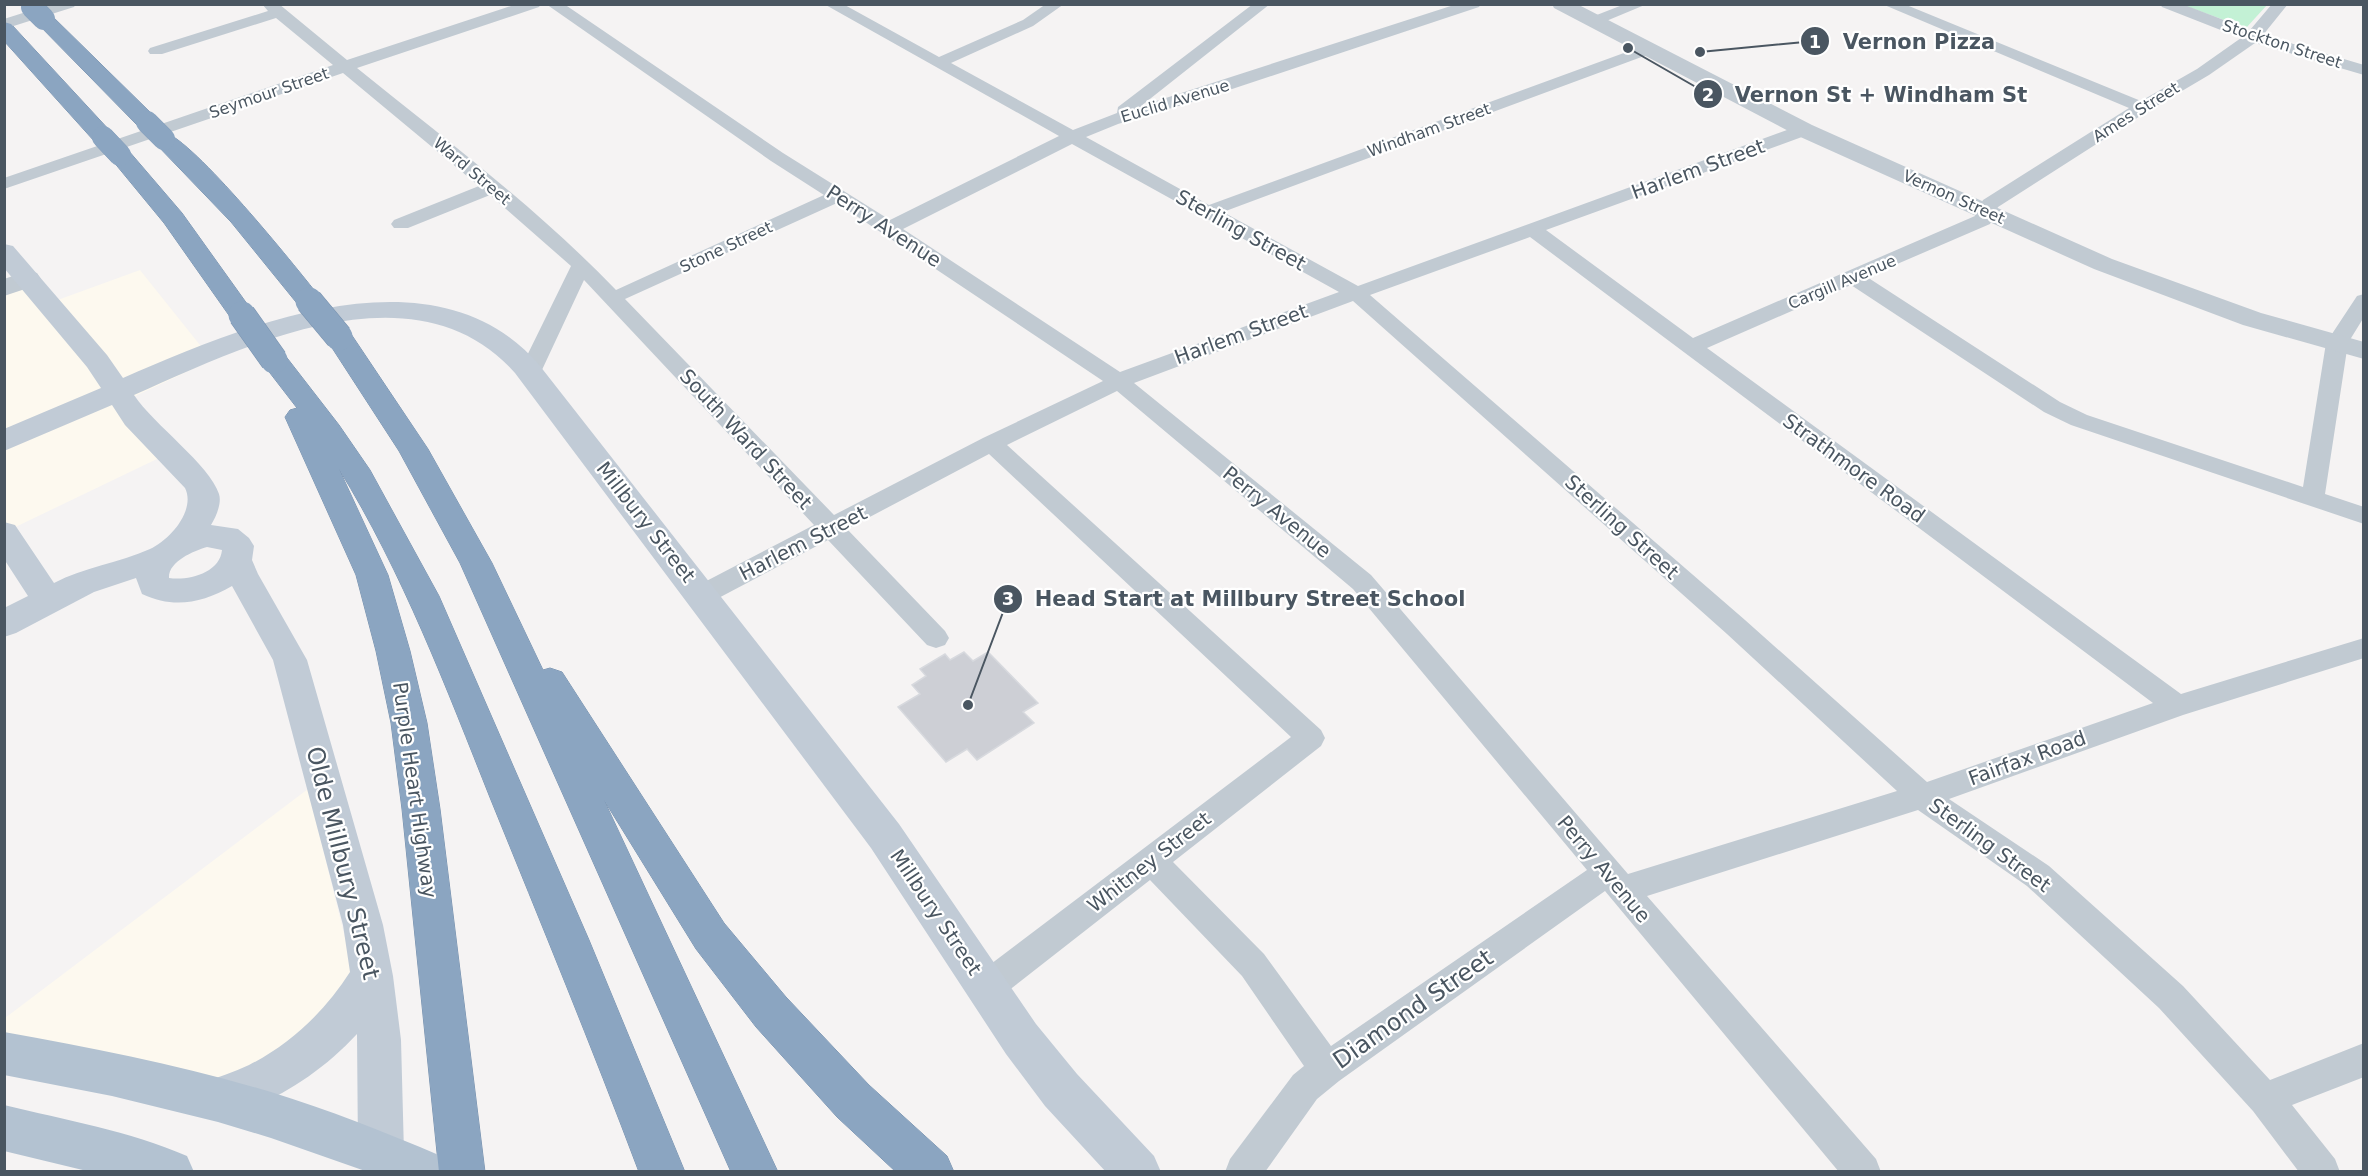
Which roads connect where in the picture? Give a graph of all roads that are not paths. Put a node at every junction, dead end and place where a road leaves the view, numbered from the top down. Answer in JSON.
{"nodes":[{"id":1,"x":69,"y":4,"type":"edge"},
{"id":2,"x":534,"y":4,"type":"edge"},
{"id":3,"x":553,"y":4,"type":"edge"},
{"id":4,"x":1057,"y":4,"type":"edge"},
{"id":5,"x":1263,"y":4,"type":"edge"},
{"id":6,"x":1474,"y":4,"type":"edge"},
{"id":7,"x":1561,"y":4,"type":"edge"},
{"id":8,"x":1640,"y":4,"type":"edge"},
{"id":9,"x":1889,"y":4,"type":"edge"},
{"id":10,"x":2167,"y":4,"type":"edge"},
{"id":11,"x":2281,"y":4,"type":"edge"},
{"id":12,"x":848,"y":7,"type":"edge"},
{"id":13,"x":274,"y":8,"type":"edge"},
{"id":14,"x":34,"y":9,"type":"edge"},
{"id":15,"x":1594,"y":21,"type":"junction"},
{"id":16,"x":5,"y":28,"type":"edge"},
{"id":17,"x":2253,"y":37,"type":"junction"},
{"id":18,"x":1649,"y":49,"type":"junction"},
{"id":19,"x":156,"y":51,"type":"dead end"},
{"id":20,"x":938,"y":63,"type":"junction"},
{"id":21,"x":343,"y":67,"type":"junction"},
{"id":22,"x":2364,"y":70,"type":"edge"},
{"id":23,"x":2142,"y":107,"type":"junction"},
{"id":24,"x":1112,"y":120,"type":"junction"},
{"id":25,"x":1804,"y":130,"type":"junction"},
{"id":26,"x":1071,"y":137,"type":"junction"},
{"id":27,"x":4,"y":184,"type":"edge"},
{"id":28,"x":492,"y":187,"type":"junction"},
{"id":29,"x":839,"y":195,"type":"junction"},
{"id":30,"x":1209,"y":211,"type":"junction"},
{"id":31,"x":1986,"y":212,"type":"junction"},
{"id":32,"x":401,"y":224,"type":"dead end"},
{"id":33,"x":889,"y":228,"type":"junction"},
{"id":34,"x":1532,"y":229,"type":"junction"},
{"id":35,"x":4,"y":251,"type":"edge"},
{"id":36,"x":581,"y":265,"type":"junction"},
{"id":37,"x":1853,"y":278,"type":"junction"},
{"id":38,"x":16,"y":284,"type":"edge"},
{"id":39,"x":1356,"y":293,"type":"junction"},
{"id":40,"x":611,"y":297,"type":"junction"},
{"id":41,"x":2364,"y":300,"type":"edge"},
{"id":42,"x":2337,"y":343,"type":"junction"},
{"id":43,"x":1692,"y":346,"type":"junction"},
{"id":44,"x":2364,"y":351,"type":"edge"},
{"id":45,"x":274,"y":360,"type":"junction"},
{"id":46,"x":530,"y":372,"type":"junction"},
{"id":47,"x":1118,"y":381,"type":"junction"},
{"id":48,"x":118,"y":392,"type":"junction"},
{"id":49,"x":4,"y":441,"type":"edge"},
{"id":50,"x":991,"y":443,"type":"junction"},
{"id":51,"x":2313,"y":498,"type":"junction"},
{"id":52,"x":2364,"y":516,"type":"edge"},
{"id":53,"x":831,"y":528,"type":"junction"},
{"id":54,"x":4,"y":533,"type":"edge"},
{"id":55,"x":236,"y":561,"type":"junction"},
{"id":56,"x":476,"y":563,"type":"junction"},
{"id":57,"x":166,"y":564,"type":"junction"},
{"id":58,"x":197,"y":589,"type":"junction"},
{"id":59,"x":702,"y":595,"type":"junction"},
{"id":60,"x":48,"y":600,"type":"junction"},
{"id":61,"x":267,"y":618,"type":"junction"},
{"id":62,"x":4,"y":624,"type":"edge"},
{"id":63,"x":936,"y":638,"type":"dead end"},
{"id":64,"x":2364,"y":648,"type":"edge"},
{"id":65,"x":2177,"y":706,"type":"junction"},
{"id":66,"x":1922,"y":796,"type":"junction"},
{"id":67,"x":1151,"y":860,"type":"junction"},
{"id":68,"x":1615,"y":881,"type":"junction"},
{"id":69,"x":372,"y":976,"type":"junction"},
{"id":70,"x":987,"y":987,"type":"junction"},
{"id":71,"x":4,"y":1053,"type":"edge"},
{"id":72,"x":2364,"y":1060,"type":"edge"},
{"id":73,"x":1327,"y":1069,"type":"junction"},
{"id":74,"x":218,"y":1099,"type":"junction"},
{"id":75,"x":2265,"y":1099,"type":"junction"},
{"id":76,"x":4,"y":1128,"type":"edge"},
{"id":77,"x":380,"y":1162,"type":"edge"},
{"id":78,"x":171,"y":1172,"type":"edge"},
{"id":79,"x":425,"y":1172,"type":"edge"},
{"id":80,"x":462,"y":1172,"type":"edge"},
{"id":81,"x":662,"y":1172,"type":"edge"},
{"id":82,"x":756,"y":1172,"type":"edge"},
{"id":83,"x":931,"y":1172,"type":"edge"},
{"id":84,"x":1138,"y":1172,"type":"edge"},
{"id":85,"x":1243,"y":1172,"type":"edge"},
{"id":86,"x":1863,"y":1172,"type":"edge"},
{"id":87,"x":2322,"y":1172,"type":"edge"}],
"edges":[{"from":1,"to":16,"type":"street"},
{"from":2,"to":21,"type":"street","name":"Seymour Street"},
{"from":3,"to":29,"type":"street","name":"Perry Avenue"},
{"from":4,"to":20,"type":"street"},
{"from":5,"to":24,"type":"street"},
{"from":6,"to":24,"type":"street","name":"Euclid Avenue"},
{"from":7,"to":15,"type":"street","name":"Vernon Street"},
{"from":8,"to":15,"type":"street"},
{"from":9,"to":23,"type":"street"},
{"from":10,"to":17,"type":"street","name":"Stockton Street"},
{"from":11,"to":17,"type":"street","name":"Ames Street"},
{"from":12,"to":20,"type":"street","name":"Sterling Street"},
{"from":13,"to":19,"type":"street"},
{"from":13,"to":21,"type":"street","name":"Ward Street"},
{"from":14,"to":56,"type":"highway","bridge":true},
{"from":15,"to":18,"type":"street","name":"Vernon Street"},
{"from":16,"to":45,"type":"highway","bridge":true},
{"from":17,"to":22,"type":"street","name":"Stockton Street"},
{"from":17,"to":23,"type":"street","name":"Ames Street"},
{"from":18,"to":25,"type":"street","name":"Vernon Street"},
{"from":18,"to":30,"type":"street","name":"Windham Street"},
{"from":20,"to":26,"type":"street","name":"Sterling Street"},
{"from":21,"to":27,"type":"street","name":"Seymour Street"},
{"from":21,"to":28,"type":"street","name":"Ward Street"},
{"from":23,"to":31,"type":"street","name":"Ames Street"},
{"from":24,"to":26,"type":"street","name":"Euclid Avenue"},
{"from":25,"to":31,"type":"street","name":"Vernon Street"},
{"from":25,"to":34,"type":"street","name":"Harlem Street"},
{"from":26,"to":30,"type":"street","name":"Sterling Street"},
{"from":26,"to":33,"type":"street","name":"Euclid Avenue"},
{"from":28,"to":32,"type":"street"},
{"from":28,"to":36,"type":"street","name":"Ward Street"},
{"from":29,"to":33,"type":"street","name":"Perry Avenue"},
{"from":29,"to":40,"type":"street","name":"Stone Street"},
{"from":30,"to":39,"type":"street","name":"Sterling Street"},
{"from":31,"to":37,"type":"street","name":"Cargill Avenue"},
{"from":31,"to":42,"type":"street","name":"Vernon Street"},
{"from":33,"to":47,"type":"street","name":"Perry Avenue"},
{"from":34,"to":39,"type":"street","name":"Harlem Street"},
{"from":34,"to":43,"type":"street","name":"Strathmore Road"},
{"from":35,"to":38,"type":"main road"},
{"from":36,"to":40,"type":"street","name":"South Ward Street"},
{"from":36,"to":46,"type":"street"},
{"from":37,"to":43,"type":"street","name":"Cargill Avenue"},
{"from":37,"to":51,"type":"street"},
{"from":38,"to":48,"type":"main road"},
{"from":39,"to":47,"type":"street","name":"Harlem Street"},
{"from":39,"to":66,"type":"street","name":"Sterling Street"},
{"from":40,"to":53,"type":"street","name":"South Ward Street"},
{"from":41,"to":42,"type":"street"},
{"from":42,"to":44,"type":"street","name":"Vernon Street"},
{"from":42,"to":51,"type":"street"},
{"from":43,"to":65,"type":"street","name":"Strathmore Road"},
{"from":45,"to":80,"type":"highway","name":"Purple Heart Highway"},
{"from":45,"to":81,"type":"highway"},
{"from":46,"to":48,"type":"main road","name":"Millbury Street"},
{"from":46,"to":59,"type":"main road","name":"Millbury Street"},
{"from":47,"to":50,"type":"street","name":"Harlem Street"},
{"from":47,"to":68,"type":"street","name":"Perry Avenue"},
{"from":48,"to":49,"type":"main road","name":"Millbury Street"},
{"from":48,"to":57,"type":"main road"},
{"from":50,"to":53,"type":"street","name":"Harlem Street"},
{"from":50,"to":67,"type":"street","name":"Whitney Street"},
{"from":51,"to":52,"type":"street"},
{"from":53,"to":59,"type":"street","name":"Harlem Street"},
{"from":53,"to":63,"type":"street","name":"South Ward Street"},
{"from":54,"to":60,"type":"main road"},
{"from":55,"to":57,"type":"main road","name":"Olde Millbury Street"},
{"from":55,"to":58,"type":"main road"},
{"from":55,"to":61,"type":"main road","name":"Olde Millbury Street"},
{"from":56,"to":82,"type":"highway"},
{"from":56,"to":83,"type":"highway"},
{"from":57,"to":58,"type":"main road"},
{"from":57,"to":60,"type":"main road"},
{"from":58,"to":61,"type":"main road"},
{"from":59,"to":70,"type":"main road","name":"Millbury Street"},
{"from":60,"to":62,"type":"main road"},
{"from":61,"to":69,"type":"main road","name":"Olde Millbury Street"},
{"from":64,"to":65,"type":"street","name":"Fairfax Road"},
{"from":65,"to":66,"type":"street","name":"Fairfax Road"},
{"from":66,"to":68,"type":"street","name":"Fairfax Road"},
{"from":66,"to":75,"type":"street","name":"Sterling Street"},
{"from":67,"to":70,"type":"street","name":"Whitney Street"},
{"from":67,"to":73,"type":"street"},
{"from":68,"to":73,"type":"street","name":"Diamond Street"},
{"from":68,"to":86,"type":"street","name":"Perry Avenue"},
{"from":69,"to":74,"type":"main road"},
{"from":69,"to":77,"type":"main road","name":"Olde Millbury Street"},
{"from":70,"to":84,"type":"main road","name":"Millbury Street"},
{"from":71,"to":74,"type":"main road"},
{"from":72,"to":75,"type":"street"},
{"from":73,"to":85,"type":"street","name":"Diamond Street"},
{"from":74,"to":77,"type":"main road"},
{"from":75,"to":87,"type":"street","name":"Sterling Street"},
{"from":76,"to":78,"type":"main road"},
{"from":77,"to":79,"type":"main road"}]}
